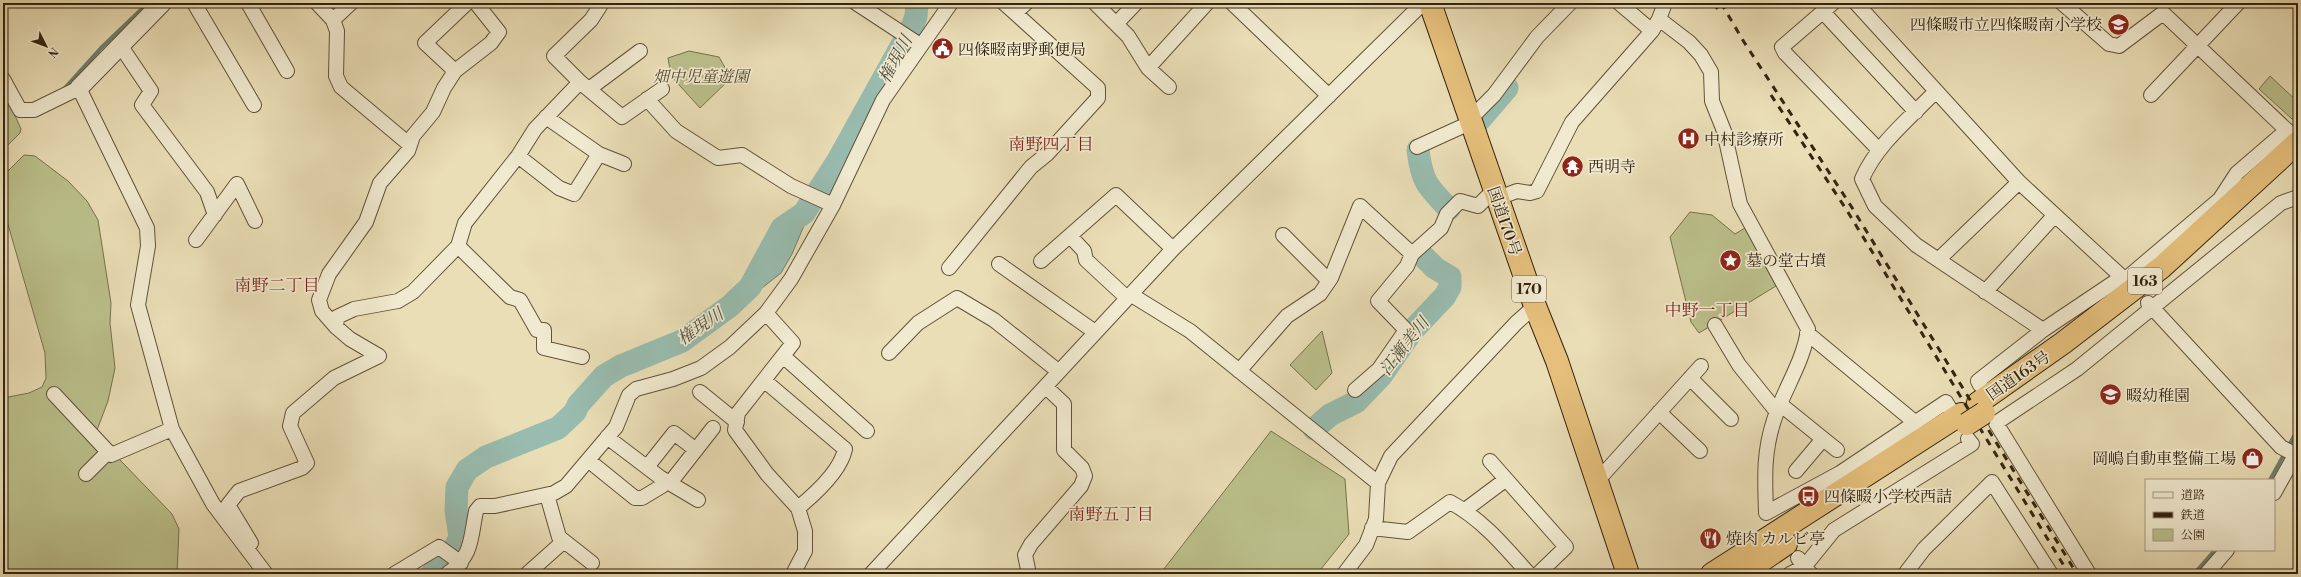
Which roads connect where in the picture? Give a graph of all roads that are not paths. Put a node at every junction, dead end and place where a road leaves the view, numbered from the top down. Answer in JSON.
{"nodes":[{"id":1,"x":162,"y":3,"type":"edge"},
{"id":2,"x":194,"y":3,"type":"edge"},
{"id":3,"x":248,"y":3,"type":"edge"},
{"id":4,"x":317,"y":3,"type":"edge"},
{"id":5,"x":351,"y":3,"type":"edge"},
{"id":6,"x":467,"y":3,"type":"edge"},
{"id":7,"x":476,"y":3,"type":"edge"},
{"id":8,"x":599,"y":3,"type":"edge"},
{"id":9,"x":856,"y":3,"type":"edge"},
{"id":10,"x":951,"y":3,"type":"edge"},
{"id":11,"x":1004,"y":3,"type":"edge"},
{"id":12,"x":1026,"y":3,"type":"edge"},
{"id":13,"x":1095,"y":3,"type":"edge"},
{"id":14,"x":1136,"y":3,"type":"edge"},
{"id":15,"x":1207,"y":3,"type":"edge"},
{"id":16,"x":1232,"y":3,"type":"edge"},
{"id":17,"x":1423,"y":3,"type":"edge"},
{"id":18,"x":1430,"y":3,"type":"edge"},
{"id":19,"x":1570,"y":3,"type":"edge"},
{"id":20,"x":1619,"y":3,"type":"edge"},
{"id":21,"x":1665,"y":3,"type":"edge"},
{"id":22,"x":1833,"y":3,"type":"edge"},
{"id":23,"x":1856,"y":3,"type":"edge"},
{"id":24,"x":2062,"y":3,"type":"edge"},
{"id":25,"x":2238,"y":3,"type":"edge"},
{"id":26,"x":1823,"y":12,"type":"junction"},
{"id":27,"x":1016,"y":13,"type":"junction"},
{"id":28,"x":333,"y":20,"type":"junction"},
{"id":29,"x":1116,"y":24,"type":"junction"},
{"id":30,"x":1655,"y":25,"type":"junction"},
{"id":31,"x":911,"y":39,"type":"junction"},
{"id":32,"x":120,"y":45,"type":"junction"},
{"id":33,"x":2198,"y":46,"type":"junction"},
{"id":34,"x":640,"y":51,"type":"dead end"},
{"id":35,"x":1148,"y":68,"type":"junction"},
{"id":36,"x":287,"y":71,"type":"dead end"},
{"id":37,"x":455,"y":71,"type":"junction"},
{"id":38,"x":3,"y":79,"type":"edge"},
{"id":39,"x":585,"y":85,"type":"junction"},
{"id":40,"x":1169,"y":87,"type":"dead end"},
{"id":41,"x":79,"y":88,"type":"junction"},
{"id":42,"x":662,"y":89,"type":"dead end"},
{"id":43,"x":1936,"y":91,"type":"junction"},
{"id":44,"x":2151,"y":95,"type":"dead end"},
{"id":45,"x":1330,"y":96,"type":"junction"},
{"id":46,"x":647,"y":99,"type":"junction"},
{"id":47,"x":254,"y":105,"type":"dead end"},
{"id":48,"x":1916,"y":112,"type":"junction"},
{"id":49,"x":546,"y":117,"type":"junction"},
{"id":50,"x":1471,"y":121,"type":"junction"},
{"id":51,"x":2294,"y":137,"type":"edge"},
{"id":52,"x":410,"y":144,"type":"junction"},
{"id":53,"x":1417,"y":147,"type":"dead end"},
{"id":54,"x":1878,"y":150,"type":"junction"},
{"id":55,"x":599,"y":154,"type":"junction"},
{"id":56,"x":518,"y":156,"type":"junction"},
{"id":57,"x":2298,"y":161,"type":"edge"},
{"id":58,"x":624,"y":164,"type":"dead end"},
{"id":59,"x":2019,"y":182,"type":"junction"},
{"id":60,"x":1496,"y":193,"type":"junction"},
{"id":61,"x":2298,"y":196,"type":"edge"},
{"id":62,"x":821,"y":199,"type":"junction"},
{"id":63,"x":215,"y":215,"type":"junction"},
{"id":64,"x":2054,"y":216,"type":"junction"},
{"id":65,"x":255,"y":221,"type":"dead end"},
{"id":66,"x":1283,"y":235,"type":"dead end"},
{"id":67,"x":1070,"y":236,"type":"junction"},
{"id":68,"x":196,"y":240,"type":"dead end"},
{"id":69,"x":458,"y":246,"type":"junction"},
{"id":70,"x":1173,"y":249,"type":"junction"},
{"id":71,"x":1412,"y":254,"type":"junction"},
{"id":72,"x":1938,"y":260,"type":"junction"},
{"id":73,"x":1041,"y":261,"type":"dead end"},
{"id":74,"x":999,"y":264,"type":"dead end"},
{"id":75,"x":949,"y":268,"type":"dead end"},
{"id":76,"x":2127,"y":279,"type":"junction"},
{"id":77,"x":1329,"y":281,"type":"junction"},
{"id":78,"x":1985,"y":292,"type":"junction"},
{"id":79,"x":1128,"y":296,"type":"junction"},
{"id":80,"x":2149,"y":305,"type":"junction"},
{"id":81,"x":1535,"y":306,"type":"junction"},
{"id":82,"x":766,"y":314,"type":"junction"},
{"id":83,"x":1715,"y":326,"type":"dead end"},
{"id":84,"x":336,"y":327,"type":"junction"},
{"id":85,"x":2043,"y":330,"type":"junction"},
{"id":86,"x":1095,"y":332,"type":"junction"},
{"id":87,"x":1807,"y":333,"type":"junction"},
{"id":88,"x":889,"y":353,"type":"dead end"},
{"id":89,"x":784,"y":356,"type":"junction"},
{"id":90,"x":582,"y":357,"type":"dead end"},
{"id":91,"x":1701,"y":366,"type":"dead end"},
{"id":92,"x":1058,"y":371,"type":"junction"},
{"id":93,"x":1239,"y":371,"type":"junction"},
{"id":94,"x":1690,"y":378,"type":"junction"},
{"id":95,"x":765,"y":381,"type":"junction"},
{"id":96,"x":1046,"y":386,"type":"junction"},
{"id":97,"x":1355,"y":390,"type":"dead end"},
{"id":98,"x":700,"y":392,"type":"dead end"},
{"id":99,"x":54,"y":394,"type":"dead end"},
{"id":100,"x":1779,"y":408,"type":"junction"},
{"id":101,"x":1659,"y":412,"type":"junction"},
{"id":102,"x":1975,"y":414,"type":"junction"},
{"id":103,"x":1731,"y":419,"type":"dead end"},
{"id":104,"x":737,"y":422,"type":"junction"},
{"id":105,"x":1917,"y":424,"type":"junction"},
{"id":106,"x":713,"y":428,"type":"dead end"},
{"id":107,"x":172,"y":429,"type":"junction"},
{"id":108,"x":867,"y":431,"type":"dead end"},
{"id":109,"x":607,"y":437,"type":"junction"},
{"id":110,"x":1823,"y":439,"type":"junction"},
{"id":111,"x":696,"y":450,"type":"junction"},
{"id":112,"x":1837,"y":450,"type":"dead end"},
{"id":113,"x":1700,"y":451,"type":"dead end"},
{"id":114,"x":2291,"y":451,"type":"edge"},
{"id":115,"x":108,"y":452,"type":"junction"},
{"id":116,"x":588,"y":460,"type":"junction"},
{"id":117,"x":1490,"y":461,"type":"dead end"},
{"id":118,"x":647,"y":468,"type":"junction"},
{"id":119,"x":1796,"y":471,"type":"dead end"},
{"id":120,"x":86,"y":474,"type":"dead end"},
{"id":121,"x":1505,"y":480,"type":"junction"},
{"id":122,"x":1598,"y":480,"type":"junction"},
{"id":123,"x":1845,"y":480,"type":"junction"},
{"id":124,"x":1378,"y":483,"type":"junction"},
{"id":125,"x":666,"y":485,"type":"junction"},
{"id":126,"x":2275,"y":491,"type":"edge"},
{"id":127,"x":547,"y":495,"type":"junction"},
{"id":128,"x":698,"y":500,"type":"dead end"},
{"id":129,"x":798,"y":508,"type":"junction"},
{"id":130,"x":1464,"y":510,"type":"junction"},
{"id":131,"x":1372,"y":528,"type":"junction"},
{"id":132,"x":564,"y":541,"type":"junction"},
{"id":133,"x":245,"y":549,"type":"junction"},
{"id":134,"x":2226,"y":551,"type":"edge"},
{"id":135,"x":453,"y":558,"type":"junction"},
{"id":136,"x":592,"y":563,"type":"dead end"},
{"id":137,"x":1804,"y":566,"type":"edge"},
{"id":138,"x":266,"y":574,"type":"edge"},
{"id":139,"x":394,"y":574,"type":"edge"},
{"id":140,"x":447,"y":574,"type":"edge"},
{"id":141,"x":527,"y":574,"type":"edge"},
{"id":142,"x":793,"y":574,"type":"edge"},
{"id":143,"x":871,"y":574,"type":"edge"},
{"id":144,"x":1029,"y":574,"type":"edge"},
{"id":145,"x":1344,"y":574,"type":"edge"},
{"id":146,"x":1529,"y":574,"type":"edge"},
{"id":147,"x":1538,"y":574,"type":"edge"},
{"id":148,"x":1628,"y":574,"type":"edge"},
{"id":149,"x":1712,"y":574,"type":"edge"},
{"id":150,"x":1744,"y":574,"type":"edge"},
{"id":151,"x":1790,"y":574,"type":"edge"},
{"id":152,"x":1905,"y":574,"type":"edge"},
{"id":153,"x":2051,"y":574,"type":"edge"},
{"id":154,"x":2089,"y":574,"type":"edge"},
{"id":155,"x":2206,"y":574,"type":"edge"}],
"edges":[{"from":1,"to":32,"type":"street"},
{"from":2,"to":47,"type":"street"},
{"from":3,"to":36,"type":"street"},
{"from":4,"to":28,"type":"street"},
{"from":5,"to":28,"type":"street"},
{"from":6,"to":37,"type":"street"},
{"from":7,"to":37,"type":"street"},
{"from":8,"to":39,"type":"street"},
{"from":9,"to":31,"type":"street"},
{"from":10,"to":31,"type":"street"},
{"from":11,"to":27,"type":"street"},
{"from":12,"to":27,"type":"street"},
{"from":13,"to":29,"type":"street"},
{"from":14,"to":29,"type":"street"},
{"from":15,"to":35,"type":"street"},
{"from":16,"to":45,"type":"street"},
{"from":17,"to":45,"type":"street"},
{"from":18,"to":50,"type":"highway","name":"国道170号","number":"170"},
{"from":19,"to":50,"type":"street"},
{"from":20,"to":30,"type":"street"},
{"from":21,"to":30,"type":"street"},
{"from":22,"to":26,"type":"street"},
{"from":23,"to":43,"type":"street"},
{"from":24,"to":33,"type":"street"},
{"from":25,"to":33,"type":"street"},
{"from":26,"to":48,"type":"street"},
{"from":26,"to":54,"type":"street"},
{"from":27,"to":75,"type":"street"},
{"from":28,"to":52,"type":"street"},
{"from":29,"to":35,"type":"street"},
{"from":30,"to":60,"type":"street"},
{"from":30,"to":87,"type":"street"},
{"from":31,"to":62,"type":"street"},
{"from":32,"to":41,"type":"street"},
{"from":32,"to":63,"type":"street"},
{"from":33,"to":44,"type":"street"},
{"from":33,"to":51,"type":"street"},
{"from":34,"to":39,"type":"street"},
{"from":35,"to":40,"type":"street"},
{"from":37,"to":52,"type":"street"},
{"from":38,"to":41,"type":"street"},
{"from":39,"to":46,"type":"street"},
{"from":39,"to":49,"type":"street"},
{"from":41,"to":107,"type":"street"},
{"from":42,"to":46,"type":"street"},
{"from":43,"to":48,"type":"street"},
{"from":43,"to":59,"type":"street"},
{"from":45,"to":70,"type":"street"},
{"from":46,"to":62,"type":"street"},
{"from":48,"to":54,"type":"street"},
{"from":49,"to":55,"type":"street"},
{"from":49,"to":56,"type":"street"},
{"from":50,"to":53,"type":"street"},
{"from":50,"to":60,"type":"highway","name":"国道170号","number":"170"},
{"from":51,"to":76,"type":"street"},
{"from":51,"to":102,"type":"highway","name":"国道163号","number":"163"},
{"from":52,"to":84,"type":"street"},
{"from":54,"to":72,"type":"street"},
{"from":55,"to":56,"type":"street"},
{"from":55,"to":58,"type":"street"},
{"from":56,"to":69,"type":"street"},
{"from":57,"to":102,"type":"highway","name":"国道163号","number":"163"},
{"from":59,"to":64,"type":"street"},
{"from":59,"to":72,"type":"street"},
{"from":60,"to":71,"type":"street"},
{"from":60,"to":81,"type":"highway","name":"国道170号","number":"170"},
{"from":61,"to":80,"type":"street"},
{"from":62,"to":82,"type":"street"},
{"from":63,"to":65,"type":"street"},
{"from":63,"to":68,"type":"street"},
{"from":64,"to":76,"type":"street"},
{"from":64,"to":78,"type":"street"},
{"from":66,"to":77,"type":"street"},
{"from":67,"to":70,"type":"street"},
{"from":67,"to":73,"type":"street"},
{"from":67,"to":79,"type":"street"},
{"from":69,"to":84,"type":"street"},
{"from":69,"to":90,"type":"street"},
{"from":70,"to":79,"type":"street"},
{"from":71,"to":77,"type":"street"},
{"from":71,"to":97,"type":"street"},
{"from":72,"to":78,"type":"street"},
{"from":74,"to":86,"type":"street"},
{"from":76,"to":85,"type":"street"},
{"from":77,"to":93,"type":"street"},
{"from":78,"to":85,"type":"street"},
{"from":79,"to":86,"type":"street"},
{"from":79,"to":93,"type":"street"},
{"from":80,"to":102,"type":"street"},
{"from":80,"to":114,"type":"street"},
{"from":81,"to":122,"type":"highway","name":"国道170号","number":"170"},
{"from":81,"to":124,"type":"street"},
{"from":82,"to":89,"type":"street"},
{"from":82,"to":109,"type":"street"},
{"from":83,"to":100,"type":"street"},
{"from":84,"to":133,"type":"street"},
{"from":85,"to":102,"type":"street"},
{"from":86,"to":92,"type":"street"},
{"from":87,"to":100,"type":"street"},
{"from":87,"to":105,"type":"street"},
{"from":88,"to":92,"type":"street"},
{"from":89,"to":95,"type":"street"},
{"from":89,"to":108,"type":"street"},
{"from":91,"to":94,"type":"street"},
{"from":92,"to":96,"type":"street"},
{"from":93,"to":124,"type":"street"},
{"from":94,"to":101,"type":"street"},
{"from":94,"to":103,"type":"street"},
{"from":95,"to":104,"type":"street"},
{"from":95,"to":129,"type":"street"},
{"from":96,"to":143,"type":"street"},
{"from":96,"to":144,"type":"street"},
{"from":98,"to":104,"type":"street"},
{"from":99,"to":115,"type":"street"},
{"from":100,"to":110,"type":"street"},
{"from":100,"to":123,"type":"street"},
{"from":101,"to":113,"type":"street"},
{"from":101,"to":122,"type":"street"},
{"from":102,"to":105,"type":"street"},
{"from":102,"to":123,"type":"highway","name":"国道163号","number":"163"},
{"from":102,"to":137,"type":"street"},
{"from":102,"to":150,"type":"highway","name":"国道163号","number":"163"},
{"from":102,"to":154,"type":"street"},
{"from":104,"to":129,"type":"street"},
{"from":105,"to":123,"type":"street"},
{"from":106,"to":111,"type":"street"},
{"from":107,"to":115,"type":"street"},
{"from":107,"to":133,"type":"street"},
{"from":109,"to":116,"type":"street"},
{"from":109,"to":118,"type":"street"},
{"from":110,"to":112,"type":"street"},
{"from":110,"to":119,"type":"street"},
{"from":111,"to":118,"type":"street"},
{"from":111,"to":125,"type":"street"},
{"from":114,"to":126,"type":"street"},
{"from":115,"to":120,"type":"street"},
{"from":116,"to":125,"type":"street"},
{"from":116,"to":127,"type":"street"},
{"from":117,"to":121,"type":"street"},
{"from":118,"to":125,"type":"street"},
{"from":121,"to":130,"type":"street"},
{"from":121,"to":147,"type":"street"},
{"from":122,"to":148,"type":"highway","name":"国道170号","number":"170"},
{"from":123,"to":149,"type":"highway","name":"国道163号","number":"163"},
{"from":124,"to":131,"type":"street"},
{"from":125,"to":128,"type":"street"},
{"from":127,"to":132,"type":"street"},
{"from":127,"to":135,"type":"street"},
{"from":129,"to":142,"type":"street"},
{"from":130,"to":131,"type":"street"},
{"from":130,"to":146,"type":"street"},
{"from":131,"to":145,"type":"street"},
{"from":132,"to":136,"type":"street"},
{"from":132,"to":141,"type":"street"},
{"from":133,"to":138,"type":"street"},
{"from":134,"to":155,"type":"street"},
{"from":135,"to":139,"type":"street"},
{"from":135,"to":140,"type":"street"},
{"from":137,"to":151,"type":"street"},
{"from":152,"to":153,"type":"street"}]}
